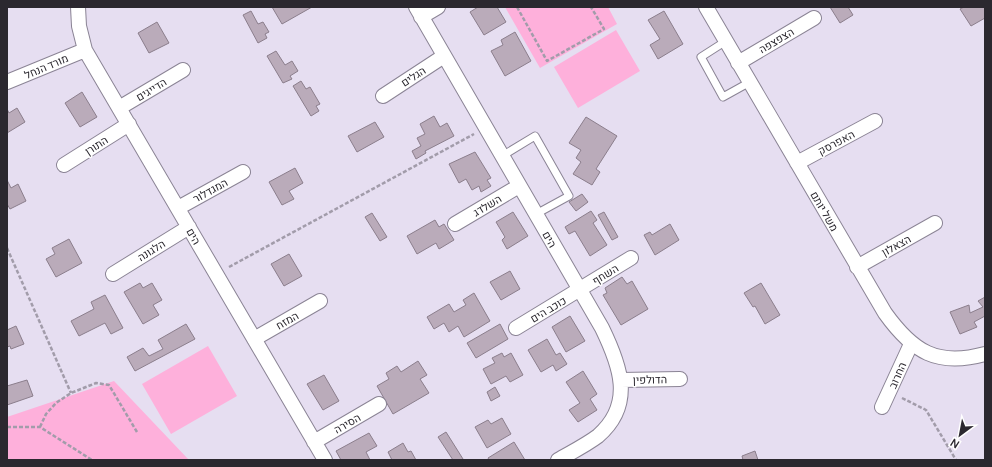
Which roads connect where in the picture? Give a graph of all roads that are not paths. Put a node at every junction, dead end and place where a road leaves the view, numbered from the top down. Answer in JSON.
{"nodes":[{"id":1,"x":78,"y":7,"type":"edge"},
{"id":2,"x":438,"y":7,"type":"edge"},
{"id":3,"x":706,"y":7,"type":"edge"},
{"id":4,"x":419,"y":12,"type":"edge"},
{"id":5,"x":814,"y":18,"type":"dead end"},
{"id":6,"x":726,"y":41,"type":"junction"},
{"id":7,"x":85,"y":50,"type":"junction"},
{"id":8,"x":444,"y":56,"type":"junction"},
{"id":9,"x":738,"y":62,"type":"junction"},
{"id":10,"x":183,"y":70,"type":"dead end"},
{"id":11,"x":7,"y":82,"type":"edge"},
{"id":12,"x":750,"y":82,"type":"junction"},
{"id":13,"x":383,"y":96,"type":"dead end"},
{"id":14,"x":120,"y":108,"type":"junction"},
{"id":15,"x":875,"y":121,"type":"dead end"},
{"id":16,"x":129,"y":124,"type":"junction"},
{"id":17,"x":502,"y":156,"type":"junction"},
{"id":18,"x":797,"y":163,"type":"junction"},
{"id":19,"x":64,"y":165,"type":"dead end"},
{"id":20,"x":242,"y":172,"type":"dead end"},
{"id":21,"x":519,"y":186,"type":"junction"},
{"id":22,"x":178,"y":208,"type":"junction"},
{"id":23,"x":536,"y":214,"type":"junction"},
{"id":24,"x":935,"y":223,"type":"dead end"},
{"id":25,"x":455,"y":224,"type":"dead end"},
{"id":26,"x":189,"y":227,"type":"junction"},
{"id":27,"x":631,"y":258,"type":"dead end"},
{"id":28,"x":857,"y":267,"type":"junction"},
{"id":29,"x":113,"y":274,"type":"dead end"},
{"id":30,"x":579,"y":290,"type":"junction"},
{"id":31,"x":320,"y":300,"type":"dead end"},
{"id":32,"x":516,"y":328,"type":"dead end"},
{"id":33,"x":254,"y":338,"type":"junction"},
{"id":34,"x":911,"y":344,"type":"junction"},
{"id":35,"x":985,"y":354,"type":"edge"},
{"id":36,"x":680,"y":379,"type":"dead end"},
{"id":37,"x":621,"y":380,"type":"junction"},
{"id":38,"x":379,"y":404,"type":"dead end"},
{"id":39,"x":882,"y":407,"type":"dead end"},
{"id":40,"x":314,"y":442,"type":"junction"},
{"id":41,"x":578,"y":455,"type":"edge"},
{"id":42,"x":325,"y":460,"type":"edge"},
{"id":43,"x":558,"y":460,"type":"edge"}],
"edges":[{"from":1,"to":7,"type":"street","name":"הים"},
{"from":2,"to":4,"type":"street"},
{"from":3,"to":6,"type":"street","name":"משל יותם"},
{"from":4,"to":8,"type":"street","name":"הים"},
{"from":5,"to":9,"type":"street","name":"הצפצפה"},
{"from":6,"to":9,"type":"street","name":"משל יותם"},
{"from":6,"to":12,"type":"lane"},
{"from":7,"to":11,"type":"street","name":"מורד הנחל"},
{"from":7,"to":14,"type":"street","name":"הים"},
{"from":8,"to":13,"type":"street","name":"הגלים"},
{"from":8,"to":17,"type":"street","name":"הים"},
{"from":9,"to":12,"type":"street","name":"משל יותם"},
{"from":10,"to":14,"type":"street","name":"הדייגים"},
{"from":12,"to":18,"type":"street","name":"משל יותם"},
{"from":14,"to":16,"type":"street","name":"הים"},
{"from":15,"to":18,"type":"street","name":"האפרסק"},
{"from":16,"to":19,"type":"street","name":"התורן"},
{"from":16,"to":22,"type":"street","name":"הים"},
{"from":17,"to":21,"type":"street","name":"הים"},
{"from":17,"to":23,"type":"lane"},
{"from":18,"to":28,"type":"street","name":"משל יותם"},
{"from":20,"to":22,"type":"street","name":"המגדלור"},
{"from":21,"to":23,"type":"street","name":"הים"},
{"from":21,"to":25,"type":"street","name":"השלדג"},
{"from":22,"to":26,"type":"street","name":"הים"},
{"from":23,"to":30,"type":"street","name":"הים"},
{"from":24,"to":28,"type":"street","name":"הצאלון"},
{"from":26,"to":29,"type":"street","name":"הלגונה"},
{"from":26,"to":33,"type":"street","name":"הים"},
{"from":27,"to":30,"type":"street","name":"השחף"},
{"from":28,"to":34,"type":"street","name":"משל יותם"},
{"from":30,"to":32,"type":"street","name":"כוכב הים"},
{"from":30,"to":37,"type":"street","name":"הים"},
{"from":31,"to":33,"type":"street","name":"המזח"},
{"from":33,"to":40,"type":"street","name":"הים"},
{"from":34,"to":35,"type":"street","name":"משל יותם"},
{"from":34,"to":39,"type":"street","name":"החרוב"},
{"from":36,"to":37,"type":"street","name":"הדולפין"},
{"from":37,"to":41,"type":"street","name":"הים"},
{"from":38,"to":40,"type":"street","name":"הסירה"},
{"from":40,"to":42,"type":"street","name":"הים"},
{"from":41,"to":43,"type":"street","name":"הים"}]}
